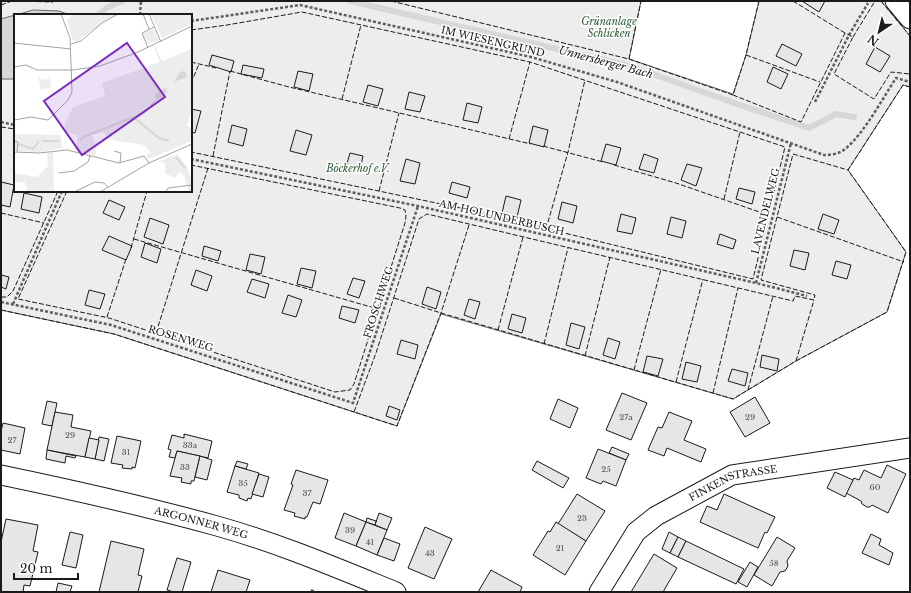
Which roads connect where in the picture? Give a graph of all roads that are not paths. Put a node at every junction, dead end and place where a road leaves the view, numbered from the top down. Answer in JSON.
{"nodes":[{"id":1,"x":896,"y":1,"type":"edge"},
{"id":2,"x":910,"y":19,"type":"edge"},
{"id":3,"x":910,"y":448,"type":"edge"},
{"id":4,"x":1,"y":475,"type":"edge"},
{"id":5,"x":396,"y":592,"type":"edge"},
{"id":6,"x":599,"y":592,"type":"edge"}],
"edges":[{"from":1,"to":2,"type":"street"},
{"from":3,"to":6,"type":"street","name":"FINKENSTRASSE"},
{"from":4,"to":5,"type":"street","name":"ARGONNER WEG"}]}
